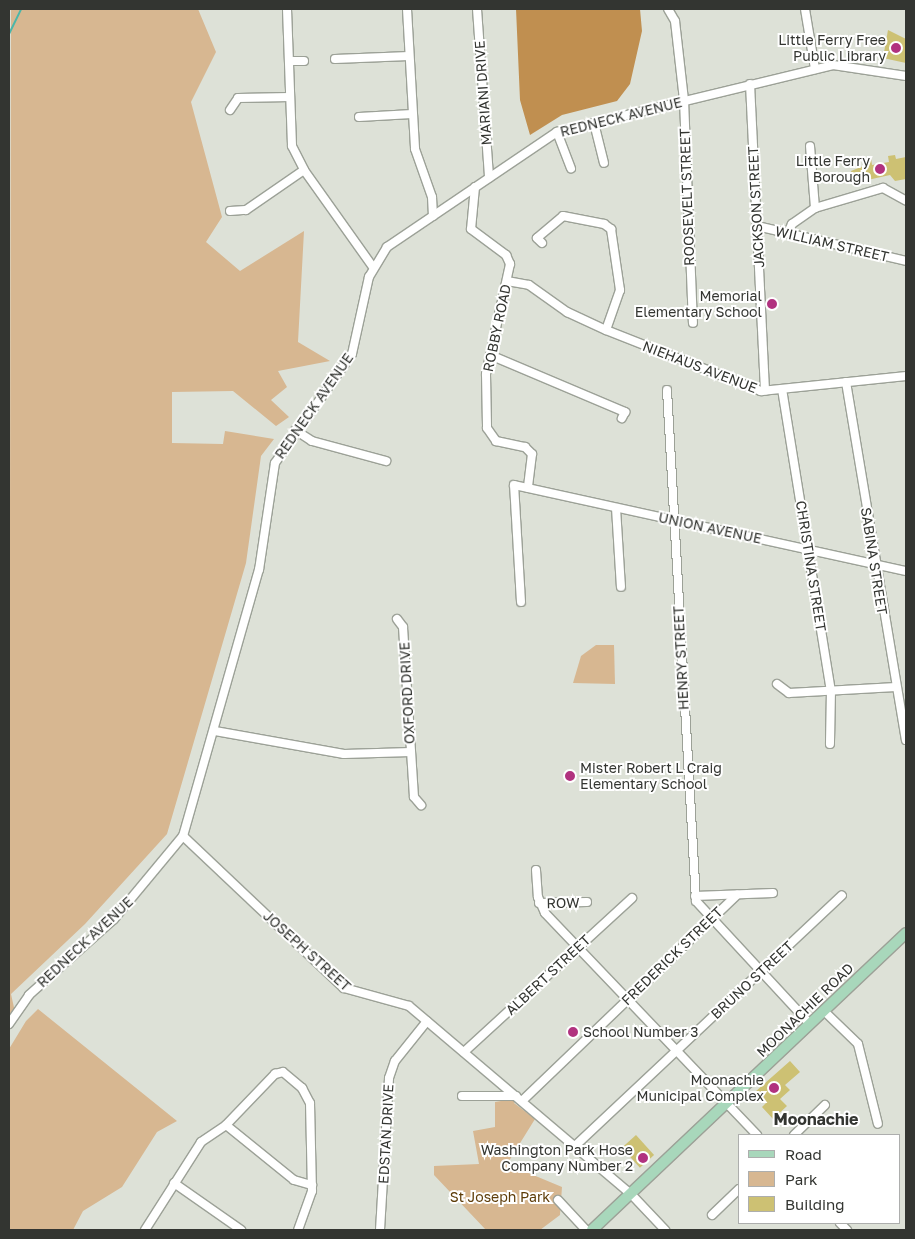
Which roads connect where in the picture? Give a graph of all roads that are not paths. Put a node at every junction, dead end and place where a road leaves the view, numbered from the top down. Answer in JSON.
{"nodes":[{"id":1,"x":287,"y":9,"type":"edge"},
{"id":2,"x":407,"y":9,"type":"edge"},
{"id":3,"x":477,"y":9,"type":"edge"},
{"id":4,"x":668,"y":9,"type":"edge"},
{"id":5,"x":805,"y":9,"type":"edge"},
{"id":6,"x":409,"y":56,"type":"junction"},
{"id":7,"x":335,"y":59,"type":"dead end"},
{"id":8,"x":304,"y":60,"type":"dead end"},
{"id":9,"x":289,"y":61,"type":"junction"},
{"id":10,"x":815,"y":69,"type":"junction"},
{"id":11,"x":906,"y":76,"type":"edge"},
{"id":12,"x":750,"y":84,"type":"junction"},
{"id":13,"x":290,"y":97,"type":"junction"},
{"id":14,"x":684,"y":100,"type":"junction"},
{"id":15,"x":230,"y":110,"type":"dead end"},
{"id":16,"x":412,"y":114,"type":"junction"},
{"id":17,"x":359,"y":117,"type":"dead end"},
{"id":18,"x":594,"y":123,"type":"junction"},
{"id":19,"x":557,"y":132,"type":"junction"},
{"id":20,"x":810,"y":146,"type":"dead end"},
{"id":21,"x":604,"y":163,"type":"dead end"},
{"id":22,"x":571,"y":168,"type":"dead end"},
{"id":23,"x":304,"y":170,"type":"junction"},
{"id":24,"x":489,"y":178,"type":"junction"},
{"id":25,"x":475,"y":187,"type":"junction"},
{"id":26,"x":906,"y":201,"type":"edge"},
{"id":27,"x":815,"y":208,"type":"junction"},
{"id":28,"x":230,"y":211,"type":"dead end"},
{"id":29,"x":433,"y":216,"type":"junction"},
{"id":30,"x":757,"y":226,"type":"junction"},
{"id":31,"x":788,"y":233,"type":"junction"},
{"id":32,"x":542,"y":243,"type":"dead end"},
{"id":33,"x":906,"y":262,"type":"edge"},
{"id":34,"x":373,"y":267,"type":"junction"},
{"id":35,"x":507,"y":281,"type":"junction"},
{"id":36,"x":693,"y":323,"type":"dead end"},
{"id":37,"x":606,"y":330,"type":"junction"},
{"id":38,"x":490,"y":355,"type":"junction"},
{"id":39,"x":906,"y":376,"type":"edge"},
{"id":40,"x":846,"y":382,"type":"junction"},
{"id":41,"x":782,"y":389,"type":"junction"},
{"id":42,"x":667,"y":390,"type":"dead end"},
{"id":43,"x":764,"y":390,"type":"junction"},
{"id":44,"x":622,"y":418,"type":"dead end"},
{"id":45,"x":295,"y":430,"type":"junction"},
{"id":46,"x":386,"y":461,"type":"dead end"},
{"id":47,"x":528,"y":488,"type":"junction"},
{"id":48,"x":616,"y":508,"type":"junction"},
{"id":49,"x":676,"y":520,"type":"junction"},
{"id":50,"x":809,"y":549,"type":"junction"},
{"id":51,"x":874,"y":564,"type":"junction"},
{"id":52,"x":906,"y":571,"type":"edge"},
{"id":53,"x":621,"y":587,"type":"dead end"},
{"id":54,"x":521,"y":602,"type":"dead end"},
{"id":55,"x":396,"y":619,"type":"dead end"},
{"id":56,"x":777,"y":684,"type":"dead end"},
{"id":57,"x":896,"y":687,"type":"junction"},
{"id":58,"x":831,"y":690,"type":"junction"},
{"id":59,"x":216,"y":731,"type":"junction"},
{"id":60,"x":906,"y":740,"type":"edge"},
{"id":61,"x":830,"y":744,"type":"dead end"},
{"id":62,"x":411,"y":752,"type":"junction"},
{"id":63,"x":420,"y":804,"type":"dead end"},
{"id":64,"x":183,"y":836,"type":"junction"},
{"id":65,"x":536,"y":870,"type":"dead end"},
{"id":66,"x":773,"y":893,"type":"dead end"},
{"id":67,"x":737,"y":895,"type":"junction"},
{"id":68,"x":842,"y":895,"type":"dead end"},
{"id":69,"x":695,"y":896,"type":"junction"},
{"id":70,"x":632,"y":898,"type":"dead end"},
{"id":71,"x":587,"y":902,"type":"dead end"},
{"id":72,"x":539,"y":903,"type":"junction"},
{"id":73,"x":711,"y":919,"type":"junction"},
{"id":74,"x":906,"y":933,"type":"edge"},
{"id":75,"x":578,"y":947,"type":"junction"},
{"id":76,"x":761,"y":972,"type":"junction"},
{"id":77,"x":628,"y":1000,"type":"junction"},
{"id":78,"x":824,"y":1011,"type":"junction"},
{"id":79,"x":427,"y":1021,"type":"junction"},
{"id":80,"x":9,"y":1024,"type":"edge"},
{"id":81,"x":810,"y":1024,"type":"junction"},
{"id":82,"x":676,"y":1051,"type":"junction"},
{"id":83,"x":464,"y":1052,"type":"junction"},
{"id":84,"x":462,"y":1096,"type":"dead end"},
{"id":85,"x":519,"y":1099,"type":"junction"},
{"id":86,"x":726,"y":1104,"type":"junction"},
{"id":87,"x":825,"y":1105,"type":"dead end"},
{"id":88,"x":878,"y":1124,"type":"dead end"},
{"id":89,"x":226,"y":1126,"type":"junction"},
{"id":90,"x":756,"y":1134,"type":"edge"},
{"id":91,"x":795,"y":1134,"type":"edge"},
{"id":92,"x":575,"y":1146,"type":"junction"},
{"id":93,"x":174,"y":1183,"type":"junction"},
{"id":94,"x":312,"y":1186,"type":"junction"},
{"id":95,"x":738,"y":1190,"type":"edge"},
{"id":96,"x":630,"y":1194,"type":"junction"},
{"id":97,"x":558,"y":1200,"type":"dead end"},
{"id":98,"x":712,"y":1215,"type":"dead end"},
{"id":99,"x":145,"y":1230,"type":"edge"},
{"id":100,"x":241,"y":1230,"type":"edge"},
{"id":101,"x":298,"y":1230,"type":"edge"},
{"id":102,"x":380,"y":1230,"type":"edge"},
{"id":103,"x":586,"y":1230,"type":"edge"},
{"id":104,"x":592,"y":1230,"type":"edge"},
{"id":105,"x":665,"y":1230,"type":"edge"}],
"edges":[{"from":1,"to":9,"type":"street"},
{"from":2,"to":6,"type":"street"},
{"from":3,"to":24,"type":"street","name":"MARIANI DRIVE"},
{"from":4,"to":14,"type":"street","name":"ROOSEVELT STREET"},
{"from":5,"to":10,"type":"street"},
{"from":6,"to":7,"type":"street"},
{"from":6,"to":16,"type":"street"},
{"from":8,"to":9,"type":"street"},
{"from":9,"to":13,"type":"street"},
{"from":10,"to":11,"type":"street","name":"REDNECK AVENUE"},
{"from":10,"to":12,"type":"street","name":"REDNECK AVENUE"},
{"from":12,"to":14,"type":"street","name":"REDNECK AVENUE"},
{"from":12,"to":30,"type":"street","name":"JACKSON STREET"},
{"from":13,"to":15,"type":"street"},
{"from":13,"to":23,"type":"street"},
{"from":14,"to":18,"type":"street","name":"REDNECK AVENUE"},
{"from":14,"to":36,"type":"street","name":"ROOSEVELT STREET"},
{"from":16,"to":17,"type":"street"},
{"from":16,"to":29,"type":"street"},
{"from":18,"to":19,"type":"street","name":"REDNECK AVENUE"},
{"from":18,"to":21,"type":"street"},
{"from":19,"to":22,"type":"street"},
{"from":19,"to":24,"type":"street","name":"REDNECK AVENUE"},
{"from":20,"to":27,"type":"street"},
{"from":23,"to":28,"type":"street"},
{"from":23,"to":34,"type":"street"},
{"from":24,"to":25,"type":"street","name":"REDNECK AVENUE"},
{"from":25,"to":29,"type":"street","name":"REDNECK AVENUE"},
{"from":25,"to":35,"type":"street","name":"ROBBY ROAD"},
{"from":26,"to":27,"type":"street"},
{"from":27,"to":31,"type":"street"},
{"from":29,"to":34,"type":"street","name":"REDNECK AVENUE"},
{"from":30,"to":31,"type":"street","name":"WILLIAM STREET"},
{"from":30,"to":43,"type":"street","name":"JACKSON STREET"},
{"from":31,"to":33,"type":"street","name":"WILLIAM STREET"},
{"from":32,"to":37,"type":"street"},
{"from":34,"to":45,"type":"street","name":"REDNECK AVENUE"},
{"from":35,"to":37,"type":"street","name":"NIEHAUS AVENUE"},
{"from":35,"to":38,"type":"street","name":"ROBBY ROAD"},
{"from":37,"to":43,"type":"street","name":"NIEHAUS AVENUE"},
{"from":38,"to":44,"type":"street"},
{"from":38,"to":47,"type":"street","name":"ROBBY ROAD"},
{"from":39,"to":40,"type":"street","name":"NIEHAUS AVENUE"},
{"from":40,"to":41,"type":"street","name":"NIEHAUS AVENUE"},
{"from":40,"to":51,"type":"street","name":"SABINA STREET"},
{"from":41,"to":43,"type":"street","name":"NIEHAUS AVENUE"},
{"from":41,"to":50,"type":"street","name":"CHRISTINA STREET"},
{"from":42,"to":49,"type":"street","name":"HENRY STREET"},
{"from":45,"to":46,"type":"street"},
{"from":45,"to":59,"type":"street","name":"REDNECK AVENUE"},
{"from":47,"to":48,"type":"street","name":"UNION AVENUE"},
{"from":47,"to":54,"type":"street","name":"UNION AVENUE"},
{"from":48,"to":49,"type":"street","name":"UNION AVENUE"},
{"from":48,"to":53,"type":"street"},
{"from":49,"to":50,"type":"street","name":"UNION AVENUE"},
{"from":49,"to":69,"type":"street","name":"HENRY STREET"},
{"from":50,"to":51,"type":"street","name":"UNION AVENUE"},
{"from":50,"to":58,"type":"street","name":"CHRISTINA STREET"},
{"from":51,"to":52,"type":"street","name":"UNION AVENUE"},
{"from":51,"to":57,"type":"street","name":"SABINA STREET"},
{"from":55,"to":62,"type":"street","name":"OXFORD DRIVE"},
{"from":56,"to":58,"type":"street"},
{"from":57,"to":58,"type":"street"},
{"from":57,"to":60,"type":"street","name":"SABINA STREET"},
{"from":58,"to":61,"type":"street","name":"CHRISTINA STREET"},
{"from":59,"to":62,"type":"street","name":"OXFORD DRIVE"},
{"from":59,"to":64,"type":"street","name":"REDNECK AVENUE"},
{"from":62,"to":63,"type":"street"},
{"from":64,"to":79,"type":"street","name":"JOSEPH STREET"},
{"from":64,"to":80,"type":"street","name":"REDNECK AVENUE"},
{"from":65,"to":72,"type":"street"},
{"from":66,"to":67,"type":"street"},
{"from":67,"to":69,"type":"street"},
{"from":67,"to":73,"type":"street","name":"FREDERICK STREET"},
{"from":68,"to":76,"type":"street","name":"BRUNO STREET"},
{"from":69,"to":73,"type":"street"},
{"from":70,"to":75,"type":"street","name":"ALBERT STREET"},
{"from":71,"to":72,"type":"street","name":"ROW"},
{"from":72,"to":75,"type":"street"},
{"from":73,"to":76,"type":"street"},
{"from":73,"to":77,"type":"street","name":"FREDERICK STREET"},
{"from":74,"to":78,"type":"main road","name":"MOONACHIE ROAD"},
{"from":75,"to":77,"type":"street"},
{"from":75,"to":83,"type":"street","name":"ALBERT STREET"},
{"from":76,"to":81,"type":"street"},
{"from":76,"to":82,"type":"street","name":"BRUNO STREET"},
{"from":77,"to":82,"type":"street"},
{"from":77,"to":85,"type":"street","name":"FREDERICK STREET"},
{"from":78,"to":81,"type":"main road","name":"MOONACHIE ROAD"},
{"from":78,"to":88,"type":"street"},
{"from":79,"to":83,"type":"street","name":"JOSEPH STREET"},
{"from":79,"to":102,"type":"street","name":"EDSTAN DRIVE"},
{"from":81,"to":86,"type":"main road","name":"MOONACHIE ROAD"},
{"from":82,"to":86,"type":"street"},
{"from":82,"to":92,"type":"street","name":"BRUNO STREET"},
{"from":83,"to":85,"type":"street","name":"JOSEPH STREET"},
{"from":84,"to":85,"type":"street"},
{"from":85,"to":92,"type":"street","name":"JOSEPH STREET"},
{"from":86,"to":90,"type":"street"},
{"from":86,"to":96,"type":"main road","name":"MOONACHIE ROAD"},
{"from":87,"to":91,"type":"street"},
{"from":89,"to":93,"type":"street"},
{"from":89,"to":94,"type":"street"},
{"from":89,"to":94,"type":"street"},
{"from":92,"to":96,"type":"street","name":"JOSEPH STREET"},
{"from":93,"to":99,"type":"street"},
{"from":93,"to":100,"type":"street"},
{"from":94,"to":101,"type":"street"},
{"from":95,"to":98,"type":"street"},
{"from":96,"to":104,"type":"main road","name":"MOONACHIE ROAD"},
{"from":96,"to":105,"type":"street","name":"JOSEPH STREET"},
{"from":97,"to":103,"type":"street"}]}
